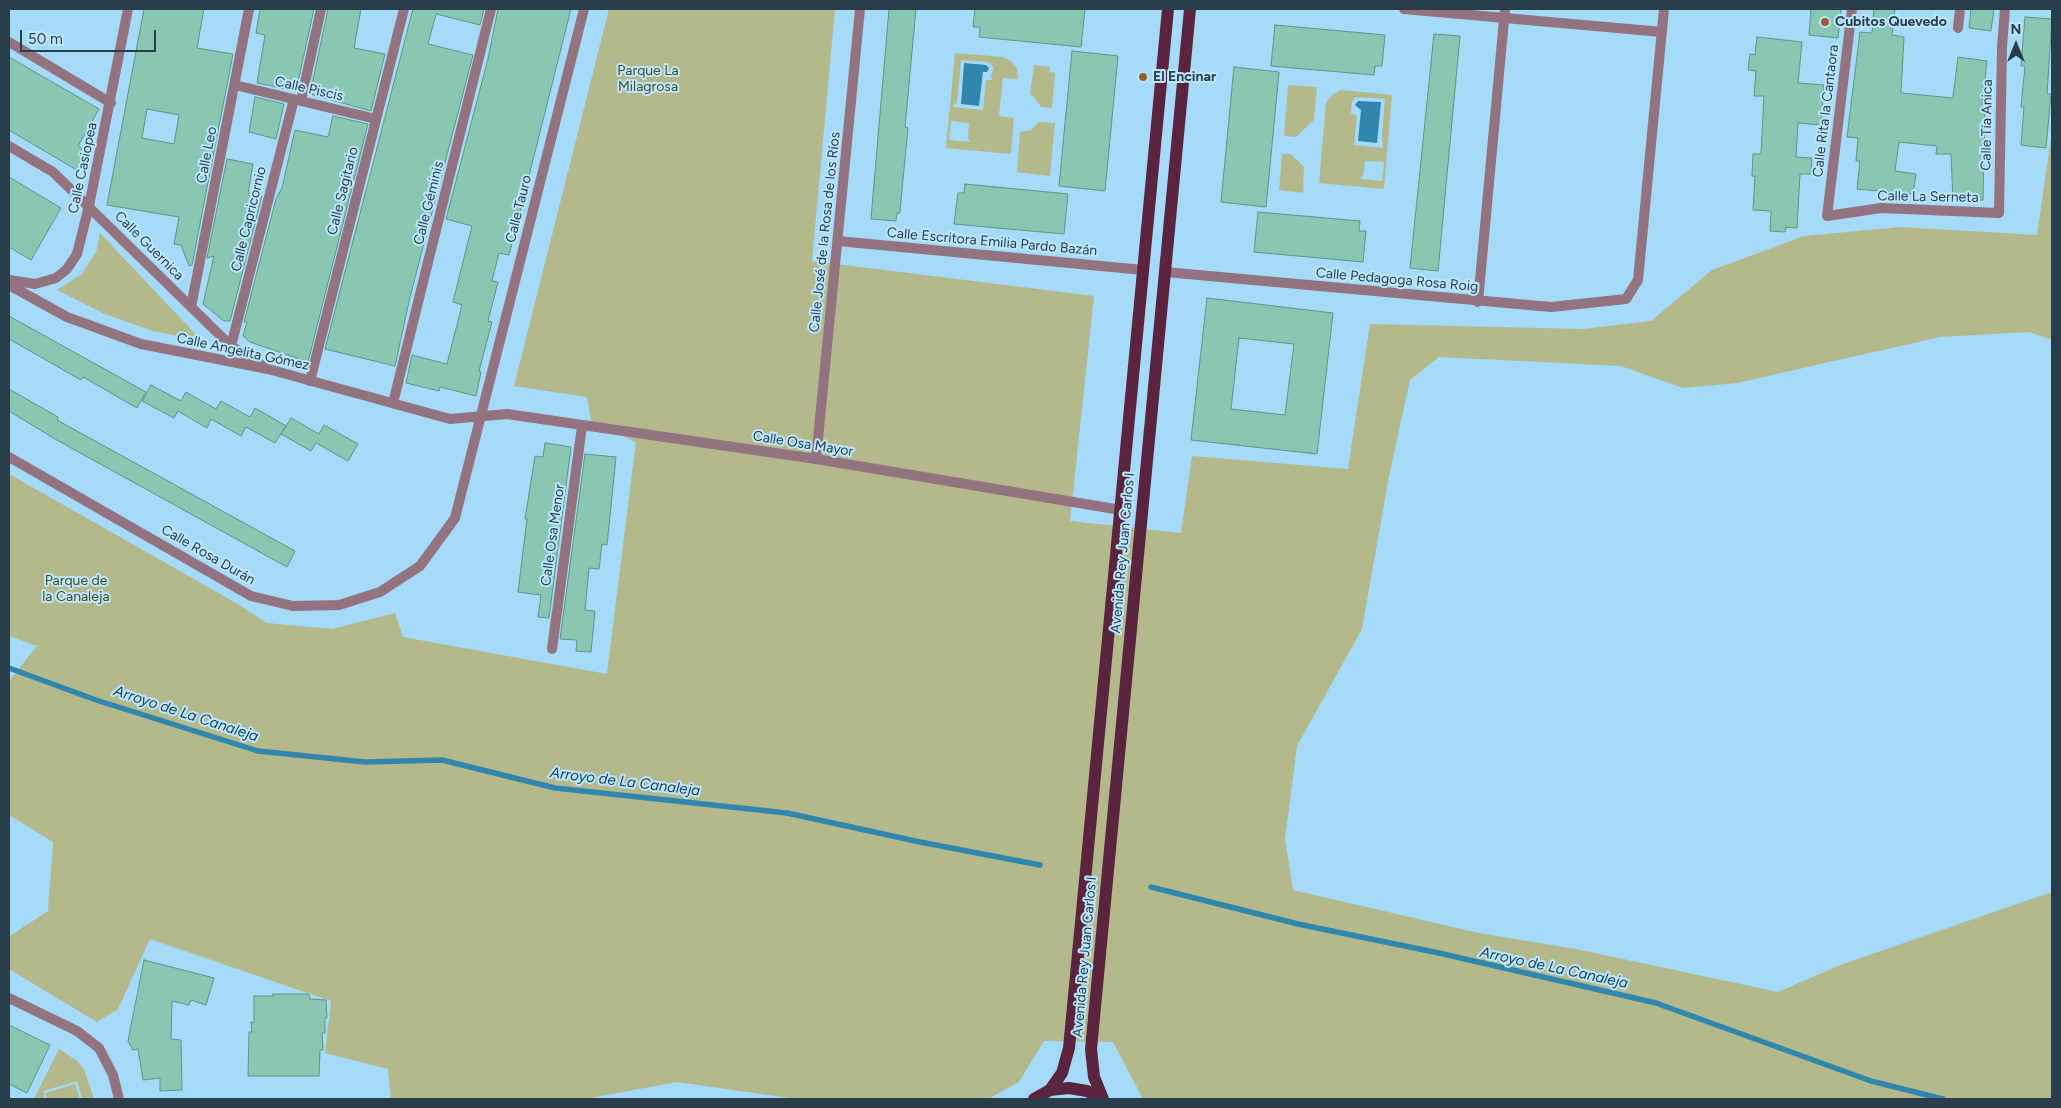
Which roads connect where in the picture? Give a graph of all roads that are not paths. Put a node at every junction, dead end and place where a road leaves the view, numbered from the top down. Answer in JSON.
{"nodes":[{"id":1,"x":128,"y":9,"type":"edge"},
{"id":2,"x":249,"y":9,"type":"edge"},
{"id":3,"x":322,"y":9,"type":"edge"},
{"id":4,"x":404,"y":9,"type":"edge"},
{"id":5,"x":491,"y":9,"type":"edge"},
{"id":6,"x":584,"y":9,"type":"edge"},
{"id":7,"x":860,"y":9,"type":"edge"},
{"id":8,"x":1168,"y":9,"type":"edge"},
{"id":9,"x":1190,"y":9,"type":"edge"},
{"id":10,"x":1404,"y":9,"type":"edge"},
{"id":11,"x":1664,"y":9,"type":"edge"},
{"id":12,"x":1852,"y":9,"type":"edge"},
{"id":13,"x":1960,"y":9,"type":"edge"},
{"id":14,"x":2005,"y":9,"type":"edge"},
{"id":15,"x":1505,"y":13,"type":"edge"},
{"id":16,"x":1958,"y":28,"type":"dead end"},
{"id":17,"x":1662,"y":32,"type":"junction"},
{"id":18,"x":9,"y":42,"type":"edge"},
{"id":19,"x":235,"y":85,"type":"junction"},
{"id":20,"x":297,"y":100,"type":"junction"},
{"id":21,"x":111,"y":103,"type":"junction"},
{"id":22,"x":376,"y":119,"type":"junction"},
{"id":23,"x":9,"y":146,"type":"edge"},
{"id":24,"x":89,"y":206,"type":"junction"},
{"id":25,"x":1999,"y":213,"type":"joint"},
{"id":26,"x":1827,"y":216,"type":"joint"},
{"id":27,"x":838,"y":241,"type":"junction"},
{"id":28,"x":1143,"y":270,"type":"junction"},
{"id":29,"x":1165,"y":272,"type":"junction"},
{"id":30,"x":9,"y":280,"type":"edge"},
{"id":31,"x":9,"y":285,"type":"edge"},
{"id":32,"x":1478,"y":302,"type":"junction"},
{"id":33,"x":192,"y":307,"type":"junction"},
{"id":34,"x":231,"y":346,"type":"junction"},
{"id":35,"x":268,"y":369,"type":"junction"},
{"id":36,"x":310,"y":381,"type":"junction"},
{"id":37,"x":393,"y":403,"type":"junction"},
{"id":38,"x":480,"y":416,"type":"junction"},
{"id":39,"x":582,"y":426,"type":"junction"},
{"id":40,"x":9,"y":457,"type":"edge"},
{"id":41,"x":816,"y":459,"type":"junction"},
{"id":42,"x":1121,"y":510,"type":"junction"},
{"id":43,"x":552,"y":649,"type":"dead end"},
{"id":44,"x":9,"y":998,"type":"edge"},
{"id":45,"x":1050,"y":1090,"type":"junction"},
{"id":46,"x":119,"y":1099,"type":"edge"},
{"id":47,"x":1034,"y":1099,"type":"edge"},
{"id":48,"x":1102,"y":1099,"type":"edge"}],
"edges":[{"from":1,"to":21,"type":"street","name":"Calle Casiopea"},
{"from":2,"to":19,"type":"street","name":"Calle Leo"},
{"from":3,"to":20,"type":"street","name":"Calle Capricornio"},
{"from":4,"to":22,"type":"street","name":"Calle Sagitario"},
{"from":5,"to":37,"type":"street","name":"Calle Géminis"},
{"from":6,"to":38,"type":"street","name":"Calle Tauro"},
{"from":7,"to":27,"type":"street","name":"Calle José de la Rosa de los Ríos"},
{"from":8,"to":28,"type":"main road","name":"Avenida Rey Juan Carlos I"},
{"from":9,"to":29,"type":"main road","name":"Avenida Rey Juan Carlos I"},
{"from":10,"to":15,"type":"street"},
{"from":11,"to":17,"type":"street"},
{"from":12,"to":26,"type":"street","name":"Calle Rita la Cantaora"},
{"from":13,"to":16,"type":"street"},
{"from":14,"to":25,"type":"street","name":"Calle Tía Anica"},
{"from":15,"to":17,"type":"street"},
{"from":15,"to":32,"type":"street"},
{"from":17,"to":32,"type":"street","name":"Calle Pedagoga Rosa Roig"},
{"from":18,"to":21,"type":"street"},
{"from":19,"to":20,"type":"street","name":"Calle Piscis"},
{"from":19,"to":33,"type":"street","name":"Calle Leo"},
{"from":20,"to":22,"type":"street","name":"Calle Piscis"},
{"from":20,"to":34,"type":"street","name":"Calle Capricornio"},
{"from":21,"to":24,"type":"street","name":"Calle Casiopea"},
{"from":22,"to":36,"type":"street","name":"Calle Sagitario"},
{"from":23,"to":24,"type":"street","name":"Calle Guernica"},
{"from":24,"to":30,"type":"street","name":"Calle Casiopea"},
{"from":24,"to":33,"type":"street","name":"Calle Guernica"},
{"from":25,"to":26,"type":"street","name":"Calle La Serneta"},
{"from":27,"to":28,"type":"street","name":"Calle Escritora Emilia Pardo Bazán"},
{"from":27,"to":41,"type":"street","name":"Calle José de la Rosa de los Ríos"},
{"from":28,"to":42,"type":"main road","name":"Avenida Rey Juan Carlos I"},
{"from":29,"to":32,"type":"street","name":"Calle Pedagoga Rosa Roig"},
{"from":29,"to":48,"type":"main road","name":"Avenida Rey Juan Carlos I"},
{"from":31,"to":35,"type":"street","name":"Calle Angelita Gómez"},
{"from":33,"to":34,"type":"street","name":"Calle Guernica"},
{"from":34,"to":35,"type":"street","name":"Calle Guernica"},
{"from":35,"to":36,"type":"street","name":"Calle Angelita Gómez"},
{"from":36,"to":37,"type":"street","name":"Calle Angelita Gómez"},
{"from":37,"to":38,"type":"street","name":"Calle Angelita Gómez"},
{"from":38,"to":39,"type":"street","name":"Calle Osa Mayor"},
{"from":38,"to":40,"type":"street","name":"Calle Rosa Durán"},
{"from":39,"to":41,"type":"street","name":"Calle Osa Mayor"},
{"from":39,"to":43,"type":"street","name":"Calle Osa Menor"},
{"from":41,"to":42,"type":"street","name":"Calle Osa Mayor"},
{"from":42,"to":45,"type":"main road","name":"Avenida Rey Juan Carlos I"},
{"from":44,"to":46,"type":"street"},
{"from":45,"to":47,"type":"main road","name":"Avenida Rey Juan Carlos I"},
{"from":45,"to":48,"type":"main road","name":"Avenida Rey Juan Carlos I"}]}
